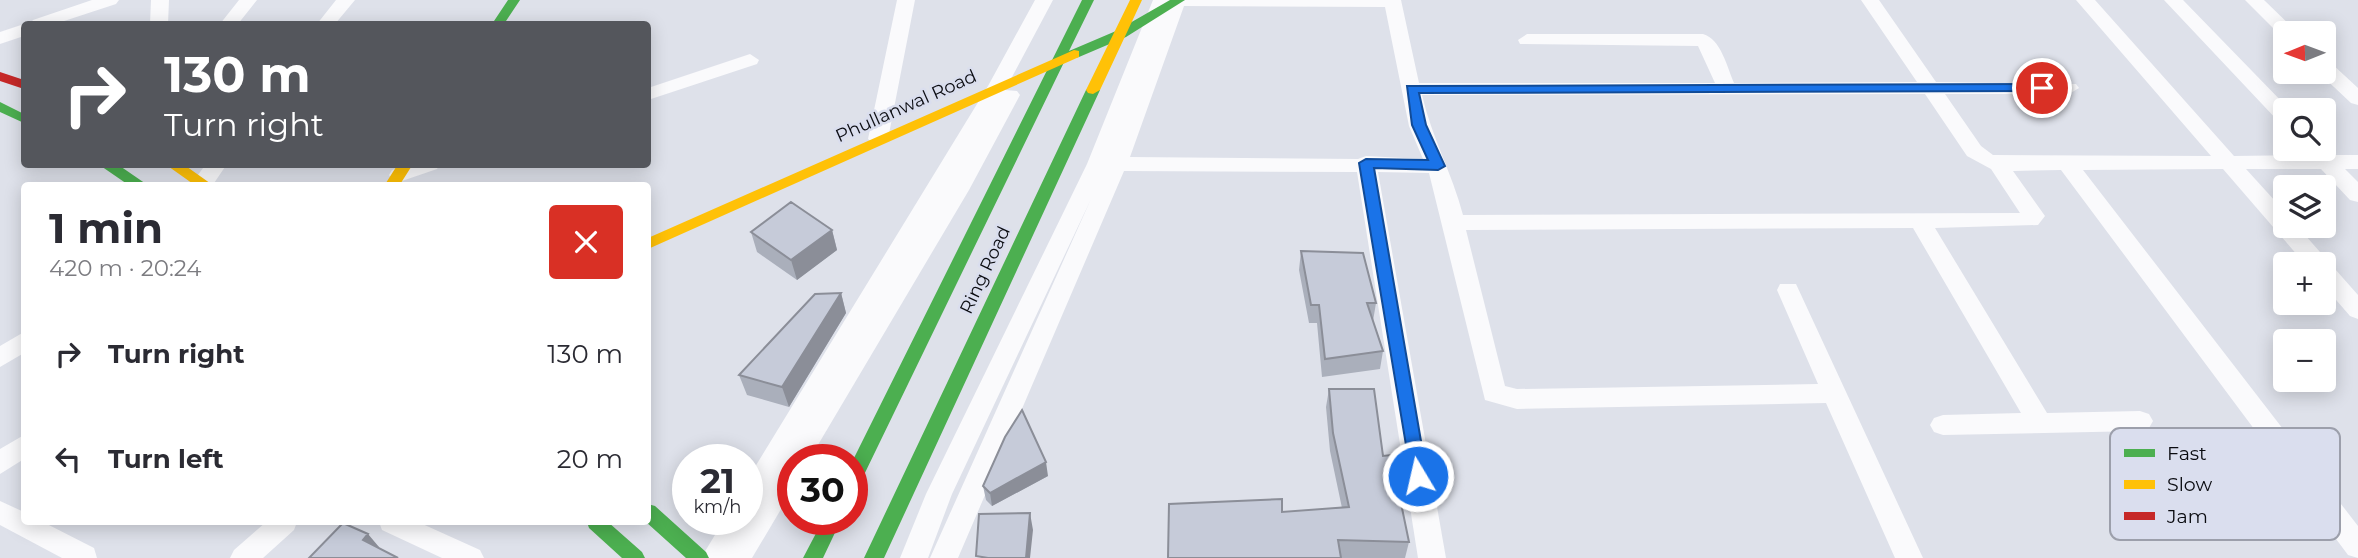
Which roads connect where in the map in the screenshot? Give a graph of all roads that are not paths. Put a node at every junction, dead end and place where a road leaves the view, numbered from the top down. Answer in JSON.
{"nodes":[{"id":1,"x":110,"y":0,"type":"edge"},
{"id":2,"x":160,"y":0,"type":"edge"},
{"id":3,"x":248,"y":0,"type":"edge"},
{"id":4,"x":346,"y":0,"type":"edge"},
{"id":5,"x":514,"y":0,"type":"edge"},
{"id":6,"x":906,"y":0,"type":"edge"},
{"id":7,"x":1044,"y":0,"type":"edge"},
{"id":8,"x":1060,"y":0,"type":"edge"},
{"id":9,"x":1088,"y":0,"type":"edge"},
{"id":10,"x":1136,"y":0,"type":"edge"},
{"id":11,"x":1178,"y":0,"type":"edge"},
{"id":12,"x":1870,"y":0,"type":"edge"},
{"id":13,"x":2085,"y":0,"type":"edge"},
{"id":14,"x":2173,"y":0,"type":"edge"},
{"id":15,"x":2254,"y":0,"type":"edge"},
{"id":16,"x":1393,"y":1,"type":"edge"},
{"id":17,"x":1158,"y":6,"type":"edge"},
{"id":18,"x":48,"y":21,"type":"edge"},
{"id":19,"x":159,"y":21,"type":"edge"},
{"id":20,"x":231,"y":21,"type":"edge"},
{"id":21,"x":328,"y":21,"type":"edge"},
{"id":22,"x":500,"y":21,"type":"edge"},
{"id":23,"x":2276,"y":21,"type":"edge"},
{"id":24,"x":21,"y":31,"type":"edge"},
{"id":25,"x":1121,"y":34,"type":"junction"},
{"id":26,"x":0,"y":38,"type":"edge"},
{"id":27,"x":1527,"y":40,"type":"dead end"},
{"id":28,"x":1061,"y":59,"type":"junction"},
{"id":29,"x":750,"y":60,"type":"dead end"},
{"id":30,"x":2336,"y":72,"type":"edge"},
{"id":31,"x":2358,"y":74,"type":"edge"},
{"id":32,"x":0,"y":76,"type":"edge"},
{"id":33,"x":2336,"y":78,"type":"edge"},
{"id":34,"x":1009,"y":82,"type":"junction"},
{"id":35,"x":21,"y":84,"type":"edge"},
{"id":36,"x":2069,"y":88,"type":"dead end"},
{"id":37,"x":1412,"y":89,"type":"junction"},
{"id":38,"x":1727,"y":89,"type":"junction"},
{"id":39,"x":1930,"y":89,"type":"junction"},
{"id":40,"x":651,"y":93,"type":"edge"},
{"id":41,"x":2358,"y":99,"type":"edge"},
{"id":42,"x":2273,"y":104,"type":"edge"},
{"id":43,"x":0,"y":106,"type":"edge"},
{"id":44,"x":21,"y":117,"type":"edge"},
{"id":45,"x":878,"y":139,"type":"junction"},
{"id":46,"x":2336,"y":158,"type":"edge"},
{"id":47,"x":2273,"y":160,"type":"edge"},
{"id":48,"x":2326,"y":161,"type":"edge"},
{"id":49,"x":2358,"y":162,"type":"edge"},
{"id":50,"x":1366,"y":163,"type":"junction"},
{"id":51,"x":1107,"y":164,"type":"junction"},
{"id":52,"x":1998,"y":164,"type":"junction"},
{"id":53,"x":2067,"y":164,"type":"junction"},
{"id":54,"x":2228,"y":164,"type":"junction"},
{"id":55,"x":1438,"y":166,"type":"junction"},
{"id":56,"x":112,"y":168,"type":"edge"},
{"id":57,"x":179,"y":168,"type":"edge"},
{"id":58,"x":418,"y":168,"type":"edge"},
{"id":59,"x":398,"y":175,"type":"edge"},
{"id":60,"x":135,"y":182,"type":"edge"},
{"id":61,"x":202,"y":182,"type":"edge"},
{"id":62,"x":2358,"y":195,"type":"edge"},
{"id":63,"x":1920,"y":221,"type":"junction"},
{"id":64,"x":1453,"y":223,"type":"junction"},
{"id":65,"x":651,"y":243,"type":"edge"},
{"id":66,"x":2307,"y":252,"type":"edge"},
{"id":67,"x":2336,"y":285,"type":"edge"},
{"id":68,"x":1788,"y":290,"type":"dead end"},
{"id":69,"x":2358,"y":310,"type":"edge"},
{"id":70,"x":1039,"y":316,"type":"junction"},
{"id":71,"x":21,"y":343,"type":"edge"},
{"id":72,"x":0,"y":358,"type":"edge"},
{"id":73,"x":1835,"y":393,"type":"junction"},
{"id":74,"x":2140,"y":421,"type":"dead end"},
{"id":75,"x":2040,"y":423,"type":"junction"},
{"id":76,"x":1943,"y":425,"type":"dead end"},
{"id":77,"x":2268,"y":428,"type":"edge"},
{"id":78,"x":806,"y":444,"type":"edge"},
{"id":79,"x":21,"y":446,"type":"edge"},
{"id":80,"x":868,"y":449,"type":"edge"},
{"id":81,"x":0,"y":463,"type":"edge"},
{"id":82,"x":952,"y":470,"type":"junction"},
{"id":83,"x":763,"y":478,"type":"edge"},
{"id":84,"x":978,"y":479,"type":"junction"},
{"id":85,"x":777,"y":492,"type":"edge"},
{"id":86,"x":0,"y":512,"type":"edge"},
{"id":87,"x":651,"y":516,"type":"edge"},
{"id":88,"x":21,"y":523,"type":"edge"},
{"id":89,"x":2340,"y":523,"type":"edge"},
{"id":90,"x":25,"y":525,"type":"edge"},
{"id":91,"x":281,"y":525,"type":"edge"},
{"id":92,"x":398,"y":525,"type":"edge"},
{"id":93,"x":599,"y":525,"type":"edge"},
{"id":94,"x":885,"y":534,"type":"junction"},
{"id":95,"x":729,"y":535,"type":"edge"},
{"id":96,"x":824,"y":535,"type":"edge"},
{"id":97,"x":2358,"y":547,"type":"edge"},
{"id":98,"x":84,"y":556,"type":"dead end"},
{"id":99,"x":244,"y":558,"type":"edge"},
{"id":100,"x":470,"y":558,"type":"edge"},
{"id":101,"x":635,"y":558,"type":"edge"},
{"id":102,"x":699,"y":558,"type":"edge"},
{"id":103,"x":715,"y":558,"type":"edge"},
{"id":104,"x":737,"y":558,"type":"edge"},
{"id":105,"x":813,"y":558,"type":"edge"},
{"id":106,"x":874,"y":558,"type":"edge"},
{"id":107,"x":894,"y":558,"type":"edge"},
{"id":108,"x":914,"y":558,"type":"edge"},
{"id":109,"x":944,"y":558,"type":"edge"},
{"id":110,"x":1432,"y":558,"type":"edge"},
{"id":111,"x":1909,"y":558,"type":"edge"}],
"edges":[{"from":1,"to":18,"type":"street"},
{"from":2,"to":19,"type":"street"},
{"from":3,"to":20,"type":"street"},
{"from":4,"to":21,"type":"street"},
{"from":5,"to":22,"type":"street"},
{"from":6,"to":45,"type":"street"},
{"from":7,"to":34,"type":"street"},
{"from":8,"to":34,"type":"street"},
{"from":9,"to":28,"type":"street"},
{"from":10,"to":25,"type":"street","name":"Ring Road"},
{"from":11,"to":16,"type":"street"},
{"from":11,"to":17,"type":"street","name":"Phullanwal Road"},
{"from":11,"to":51,"type":"street"},
{"from":12,"to":39,"type":"street"},
{"from":13,"to":54,"type":"street"},
{"from":14,"to":42,"type":"street"},
{"from":15,"to":23,"type":"street"},
{"from":16,"to":37,"type":"street"},
{"from":17,"to":25,"type":"street","name":"Phullanwal Road"},
{"from":17,"to":51,"type":"street"},
{"from":24,"to":26,"type":"street"},
{"from":25,"to":28,"type":"street","name":"Phullanwal Road"},
{"from":25,"to":94,"type":"street","name":"Ring Road"},
{"from":27,"to":38,"type":"street"},
{"from":28,"to":34,"type":"street","name":"Phullanwal Road"},
{"from":28,"to":80,"type":"street"},
{"from":29,"to":40,"type":"street"},
{"from":30,"to":31,"type":"street"},
{"from":32,"to":35,"type":"street"},
{"from":33,"to":41,"type":"street"},
{"from":34,"to":45,"type":"street","name":"Phullanwal Road"},
{"from":34,"to":78,"type":"street"},
{"from":34,"to":83,"type":"street"},
{"from":36,"to":39,"type":"street"},
{"from":37,"to":38,"type":"street"},
{"from":37,"to":55,"type":"street"},
{"from":38,"to":39,"type":"street"},
{"from":39,"to":52,"type":"street"},
{"from":43,"to":44,"type":"street"},
{"from":45,"to":65,"type":"street","name":"Phullanwal Road"},
{"from":46,"to":49,"type":"street"},
{"from":47,"to":54,"type":"street"},
{"from":48,"to":62,"type":"street"},
{"from":50,"to":51,"type":"street"},
{"from":50,"to":55,"type":"street"},
{"from":50,"to":110,"type":"street"},
{"from":51,"to":70,"type":"street"},
{"from":52,"to":53,"type":"street"},
{"from":52,"to":63,"type":"street"},
{"from":53,"to":54,"type":"street"},
{"from":53,"to":77,"type":"street"},
{"from":54,"to":66,"type":"street"},
{"from":55,"to":64,"type":"street"},
{"from":56,"to":60,"type":"street"},
{"from":57,"to":61,"type":"street"},
{"from":58,"to":59,"type":"street"},
{"from":63,"to":64,"type":"street"},
{"from":63,"to":75,"type":"street"},
{"from":64,"to":73,"type":"street"},
{"from":67,"to":69,"type":"street"},
{"from":68,"to":73,"type":"street"},
{"from":70,"to":82,"type":"street"},
{"from":70,"to":84,"type":"street"},
{"from":71,"to":72,"type":"street"},
{"from":73,"to":111,"type":"street"},
{"from":74,"to":75,"type":"street"},
{"from":75,"to":76,"type":"street"},
{"from":79,"to":81,"type":"street"},
{"from":82,"to":84,"type":"street"},
{"from":82,"to":108,"type":"street"},
{"from":84,"to":109,"type":"street"},
{"from":85,"to":104,"type":"street"},
{"from":86,"to":88,"type":"street"},
{"from":87,"to":102,"type":"street"},
{"from":89,"to":97,"type":"street"},
{"from":90,"to":98,"type":"street"},
{"from":91,"to":99,"type":"street"},
{"from":92,"to":100,"type":"street"},
{"from":93,"to":101,"type":"street"},
{"from":94,"to":106,"type":"street","name":"Ring Road"},
{"from":94,"to":107,"type":"street"},
{"from":95,"to":103,"type":"street"},
{"from":96,"to":105,"type":"street"}]}
